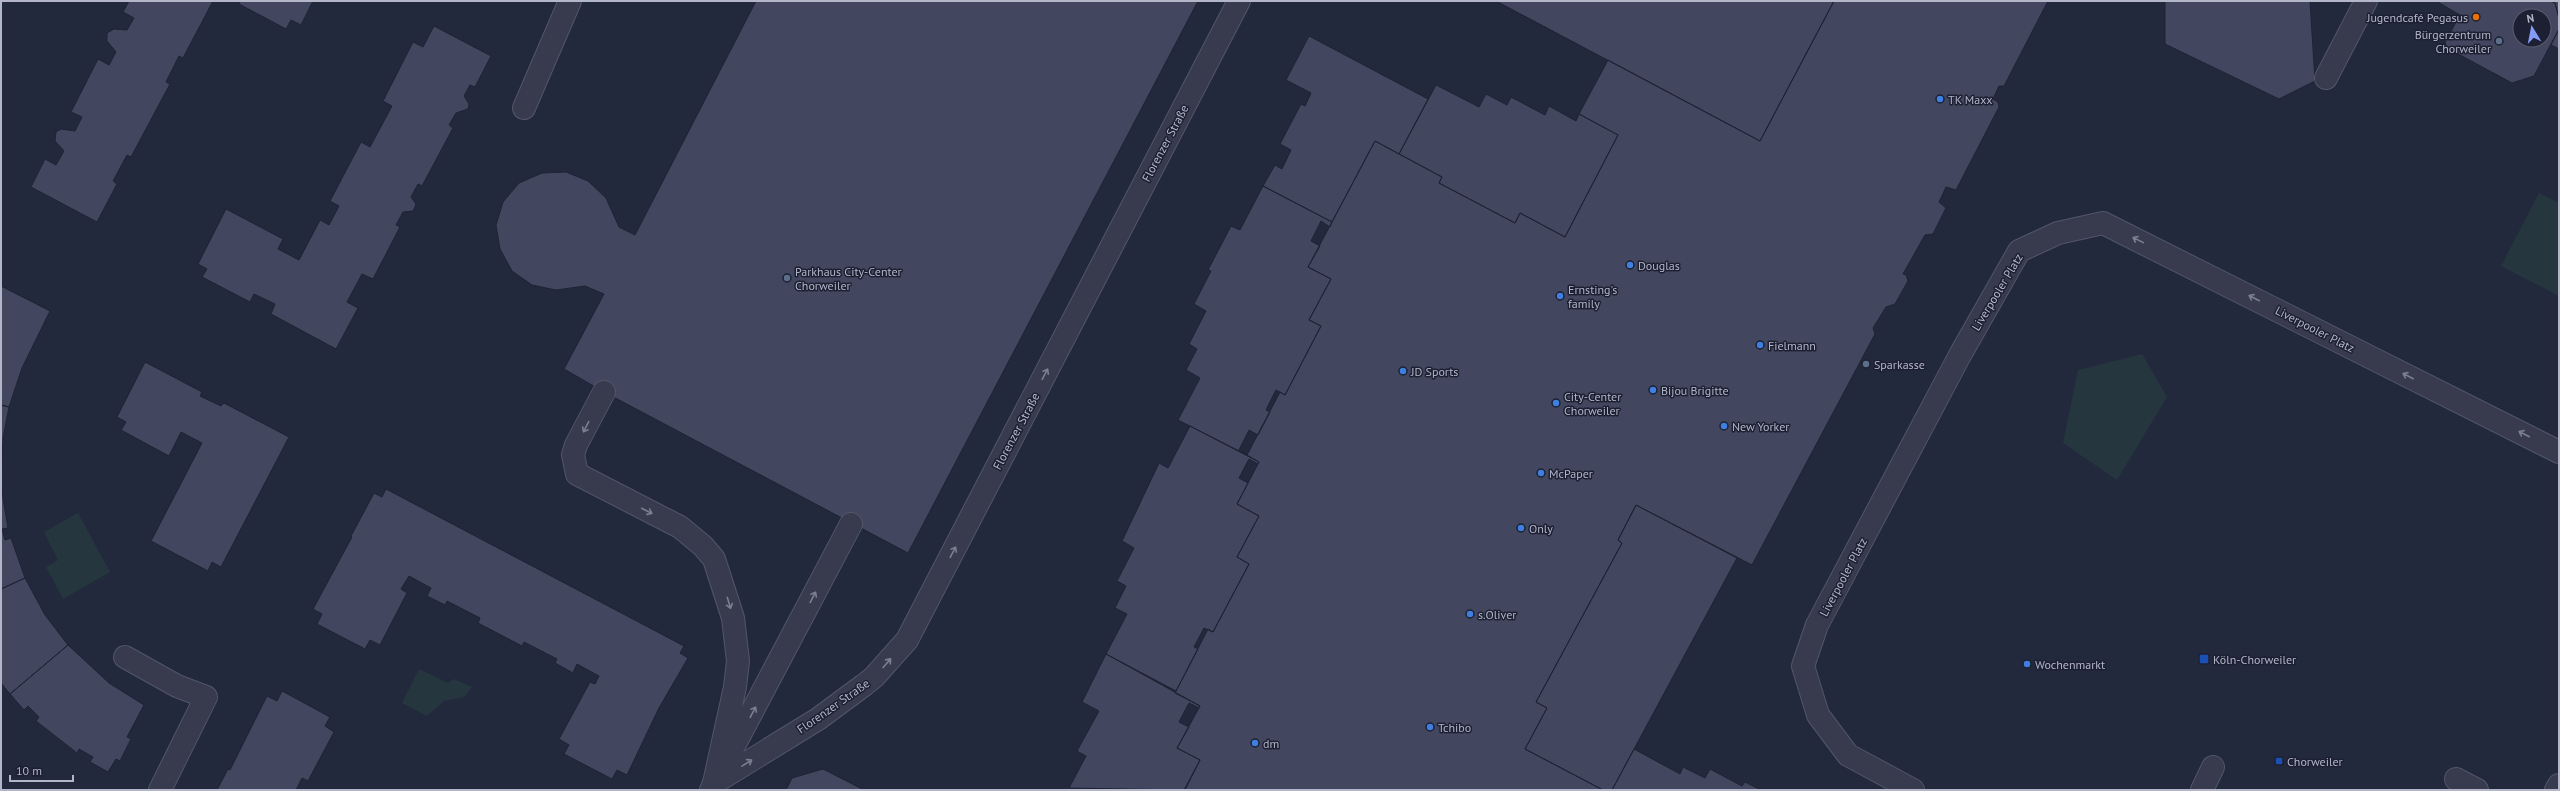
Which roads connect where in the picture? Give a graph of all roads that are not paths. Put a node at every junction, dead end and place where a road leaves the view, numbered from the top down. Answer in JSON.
{"nodes":[{"id":1,"x":570,"y":1,"type":"edge"},
{"id":2,"x":1239,"y":1,"type":"edge"},
{"id":3,"x":2366,"y":1,"type":"edge"},
{"id":4,"x":2326,"y":78,"type":"dead end"},
{"id":5,"x":524,"y":108,"type":"dead end"},
{"id":6,"x":604,"y":392,"type":"dead end"},
{"id":7,"x":2559,"y":452,"type":"edge"},
{"id":8,"x":851,"y":524,"type":"dead end"},
{"id":9,"x":125,"y":657,"type":"dead end"},
{"id":10,"x":2213,"y":767,"type":"dead end"},
{"id":11,"x":2456,"y":779,"type":"dead end"},
{"id":12,"x":2559,"y":785,"type":"edge"},
{"id":13,"x":713,"y":787,"type":"edge"},
{"id":14,"x":160,"y":790,"type":"edge"},
{"id":15,"x":1913,"y":790,"type":"edge"},
{"id":16,"x":2202,"y":790,"type":"edge"},
{"id":17,"x":2477,"y":790,"type":"edge"},
{"id":18,"x":2556,"y":790,"type":"edge"}],
"edges":[{"from":1,"to":5,"type":"street"},
{"from":13,"to":2,"type":"street","name":"Florenzer Straße","one_way":true},
{"from":3,"to":4,"type":"street"},
{"from":6,"to":13,"type":"street","one_way":true},
{"from":7,"to":15,"type":"street","name":"Liverpooler Platz","one_way":true},
{"from":13,"to":8,"type":"street","one_way":true},
{"from":9,"to":14,"type":"street"},
{"from":10,"to":16,"type":"street"},
{"from":11,"to":17,"type":"street"},
{"from":12,"to":18,"type":"street"}]}
